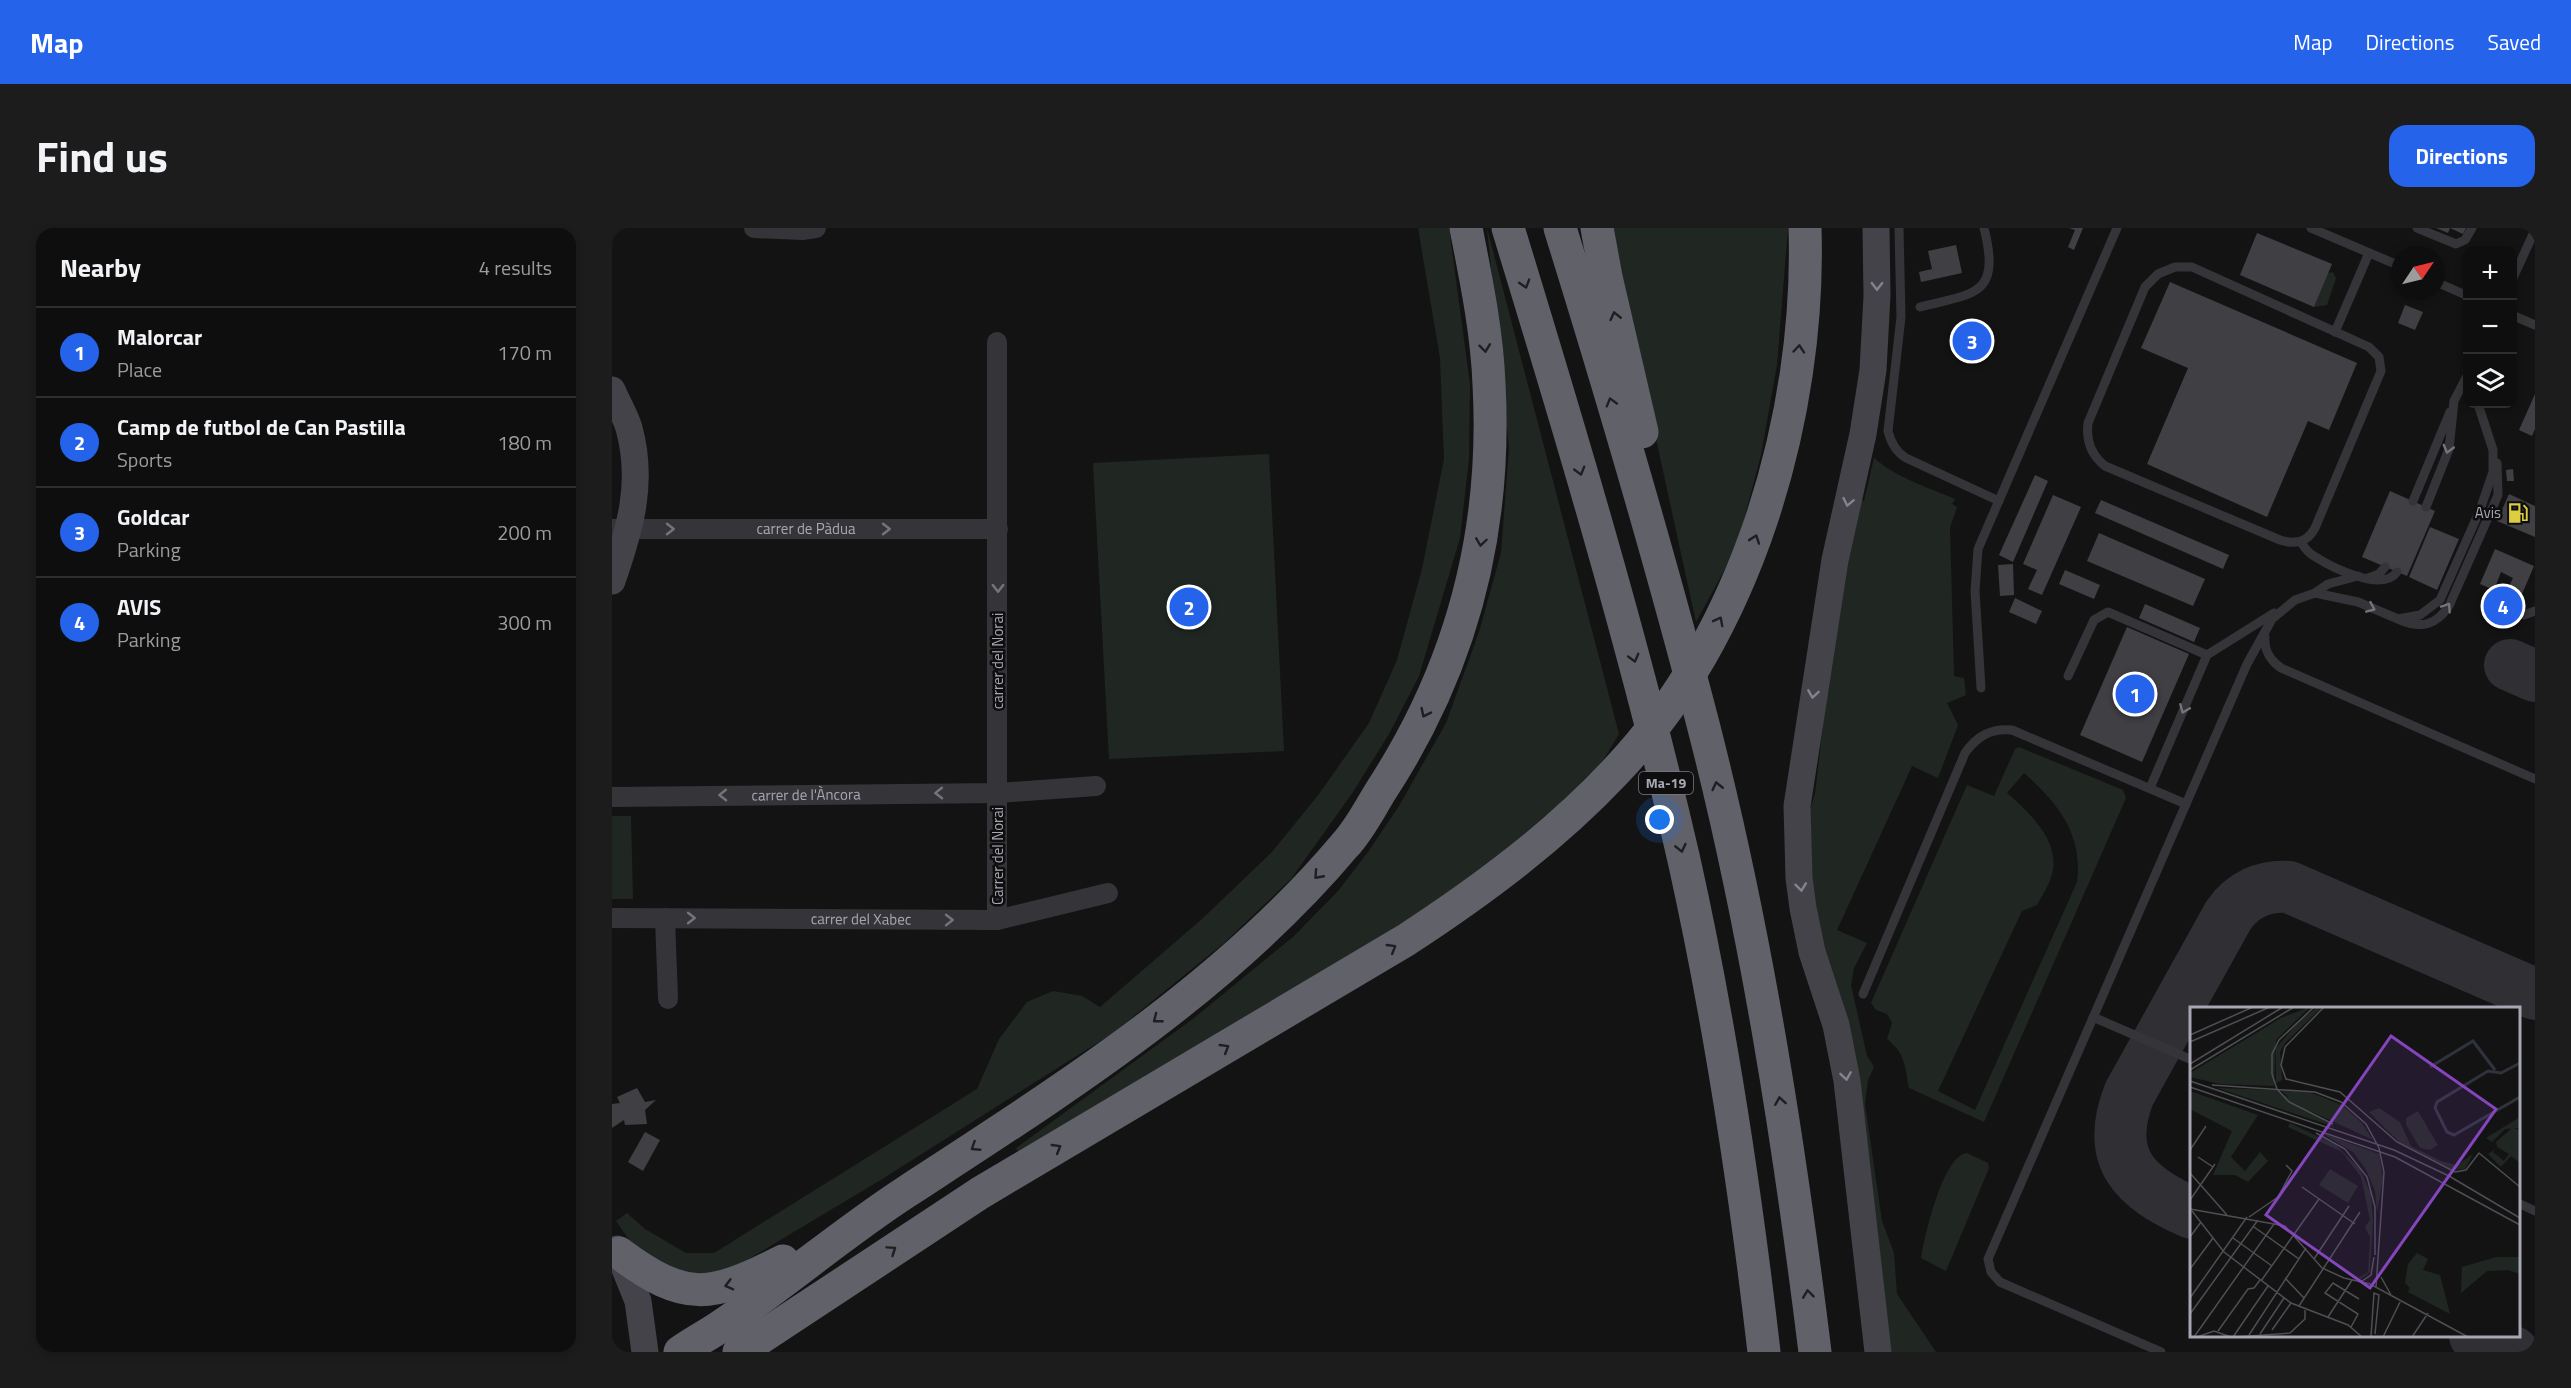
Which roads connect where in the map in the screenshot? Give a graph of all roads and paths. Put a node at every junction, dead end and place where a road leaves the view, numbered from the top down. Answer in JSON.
{"nodes":[{"id":1,"x":754,"y":228,"type":"edge"},
{"id":2,"x":816,"y":228,"type":"edge"},
{"id":3,"x":1466,"y":228,"type":"edge"},
{"id":4,"x":1508,"y":228,"type":"edge"},
{"id":5,"x":1560,"y":228,"type":"edge"},
{"id":6,"x":1597,"y":228,"type":"edge"},
{"id":7,"x":1805,"y":228,"type":"edge"},
{"id":8,"x":1876,"y":228,"type":"edge"},
{"id":9,"x":1899,"y":228,"type":"edge"},
{"id":10,"x":1984,"y":228,"type":"edge"},
{"id":11,"x":2117,"y":228,"type":"edge"},
{"id":12,"x":2312,"y":228,"type":"edge"},
{"id":13,"x":2417,"y":228,"type":"edge"},
{"id":14,"x":2472,"y":228,"type":"edge"},
{"id":15,"x":2535,"y":230,"type":"edge"},
{"id":16,"x":2368,"y":253,"type":"junction"},
{"id":17,"x":2391,"y":262,"type":"edge"},
{"id":18,"x":2517,"y":269,"type":"edge"},
{"id":19,"x":2445,"y":286,"type":"edge"},
{"id":20,"x":2463,"y":294,"type":"edge"},
{"id":21,"x":1920,"y":307,"type":"dead end"},
{"id":22,"x":2517,"y":317,"type":"edge"},
{"id":23,"x":2535,"y":325,"type":"edge"},
{"id":24,"x":2335,"y":332,"type":"junction"},
{"id":25,"x":997,"y":342,"type":"dead end"},
{"id":26,"x":2463,"y":384,"type":"edge"},
{"id":27,"x":612,"y":390,"type":"edge"},
{"id":28,"x":2454,"y":401,"type":"junction"},
{"id":29,"x":2479,"y":408,"type":"edge"},
{"id":30,"x":1999,"y":501,"type":"junction"},
{"id":31,"x":2413,"y":501,"type":"dead end"},
{"id":32,"x":2426,"y":507,"type":"dead end"},
{"id":33,"x":621,"y":529,"type":"edge"},
{"id":34,"x":998,"y":530,"type":"junction"},
{"id":35,"x":2301,"y":542,"type":"junction"},
{"id":36,"x":1658,"y":559,"type":"junction"},
{"id":37,"x":2385,"y":567,"type":"dead end"},
{"id":38,"x":2397,"y":572,"type":"dead end"},
{"id":39,"x":2361,"y":577,"type":"junction"},
{"id":40,"x":612,"y":582,"type":"edge"},
{"id":41,"x":2315,"y":593,"type":"junction"},
{"id":42,"x":2287,"y":605,"type":"junction"},
{"id":43,"x":2535,"y":611,"type":"edge"},
{"id":44,"x":2517,"y":613,"type":"dead end"},
{"id":45,"x":2265,"y":635,"type":"junction"},
{"id":46,"x":2207,"y":655,"type":"junction"},
{"id":47,"x":2068,"y":676,"type":"dead end"},
{"id":48,"x":1981,"y":688,"type":"dead end"},
{"id":49,"x":2535,"y":779,"type":"edge"},
{"id":50,"x":1096,"y":786,"type":"dead end"},
{"id":51,"x":2150,"y":788,"type":"junction"},
{"id":52,"x":998,"y":793,"type":"junction"},
{"id":53,"x":612,"y":796,"type":"edge"},
{"id":54,"x":2186,"y":804,"type":"junction"},
{"id":55,"x":1108,"y":893,"type":"dead end"},
{"id":56,"x":612,"y":918,"type":"edge"},
{"id":57,"x":665,"y":918,"type":"junction"},
{"id":58,"x":997,"y":920,"type":"junction"},
{"id":59,"x":1863,"y":994,"type":"dead end"},
{"id":60,"x":668,"y":999,"type":"dead end"},
{"id":61,"x":2093,"y":1017,"type":"junction"},
{"id":62,"x":2190,"y":1059,"type":"edge"},
{"id":63,"x":2520,"y":1204,"type":"edge"},
{"id":64,"x":2535,"y":1211,"type":"edge"},
{"id":65,"x":857,"y":1224,"type":"junction"},
{"id":66,"x":616,"y":1246,"type":"edge"},
{"id":67,"x":843,"y":1283,"type":"junction"},
{"id":68,"x":645,"y":1352,"type":"edge"},
{"id":69,"x":680,"y":1352,"type":"edge"},
{"id":70,"x":739,"y":1352,"type":"edge"},
{"id":71,"x":760,"y":1352,"type":"edge"},
{"id":72,"x":1764,"y":1352,"type":"edge"},
{"id":73,"x":1815,"y":1352,"type":"edge"},
{"id":74,"x":1878,"y":1352,"type":"edge"},
{"id":75,"x":2161,"y":1352,"type":"edge"}],
"edges":[{"from":1,"to":2,"type":"street"},
{"from":3,"to":65,"type":"highway","one_way":true},
{"from":4,"to":72,"type":"highway","number":"Ma-19","one_way":true},
{"from":36,"to":5,"type":"highway","number":"Ma-19","one_way":true},
{"from":36,"to":6,"type":"highway","one_way":true},
{"from":67,"to":7,"type":"highway","one_way":true},
{"from":8,"to":74,"type":"street","one_way":true},
{"from":9,"to":30,"type":"lane"},
{"from":10,"to":21,"type":"lane"},
{"from":11,"to":30,"type":"lane"},
{"from":12,"to":16,"type":"lane"},
{"from":13,"to":14,"type":"lane"},
{"from":15,"to":18,"type":"lane"},
{"from":16,"to":17,"type":"lane"},
{"from":16,"to":24,"type":"lane"},
{"from":19,"to":20,"type":"lane"},
{"from":22,"to":23,"type":"lane"},
{"from":24,"to":35,"type":"lane"},
{"from":24,"to":35,"type":"lane"},
{"from":25,"to":34,"type":"street","name":"carrer del Norai"},
{"from":26,"to":28,"type":"lane"},
{"from":27,"to":33,"type":"street"},
{"from":28,"to":31,"type":"lane"},
{"from":28,"to":32,"type":"lane","one_way":true},
{"from":41,"to":29,"type":"lane","one_way":true},
{"from":30,"to":48,"type":"lane"},
{"from":33,"to":34,"type":"street","name":"carrer de Pàdua","one_way":true},
{"from":33,"to":40,"type":"street"},
{"from":34,"to":52,"type":"street","name":"carrer del Norai","one_way":true},
{"from":35,"to":39,"type":"lane"},
{"from":73,"to":36,"type":"highway","number":"Ma-19","one_way":true},
{"from":37,"to":39,"type":"lane"},
{"from":38,"to":39,"type":"lane"},
{"from":39,"to":41,"type":"lane"},
{"from":41,"to":42,"type":"lane"},
{"from":42,"to":45,"type":"lane"},
{"from":42,"to":46,"type":"lane"},
{"from":43,"to":44,"type":"lane"},
{"from":45,"to":49,"type":"lane"},
{"from":45,"to":54,"type":"lane"},
{"from":46,"to":47,"type":"lane"},
{"from":46,"to":51,"type":"lane","one_way":true},
{"from":50,"to":52,"type":"street","name":"carrer de l'Àncora"},
{"from":51,"to":54,"type":"lane"},
{"from":51,"to":59,"type":"lane"},
{"from":52,"to":53,"type":"street","name":"carrer de l'Àncora","one_way":true},
{"from":52,"to":58,"type":"street","name":"Carrer del Norai"},
{"from":54,"to":61,"type":"lane"},
{"from":55,"to":58,"type":"street","name":"carrer del Xabec"},
{"from":56,"to":57,"type":"street","name":"carrer del Xabec"},
{"from":57,"to":58,"type":"street","name":"carrer del Xabec","one_way":true},
{"from":57,"to":60,"type":"street"},
{"from":61,"to":62,"type":"lane"},
{"from":61,"to":75,"type":"lane"},
{"from":63,"to":64,"type":"lane"},
{"from":65,"to":66,"type":"highway","one_way":true},
{"from":65,"to":69,"type":"highway"},
{"from":66,"to":68,"type":"street"},
{"from":67,"to":70,"type":"highway"},
{"from":67,"to":71,"type":"highway"}]}
